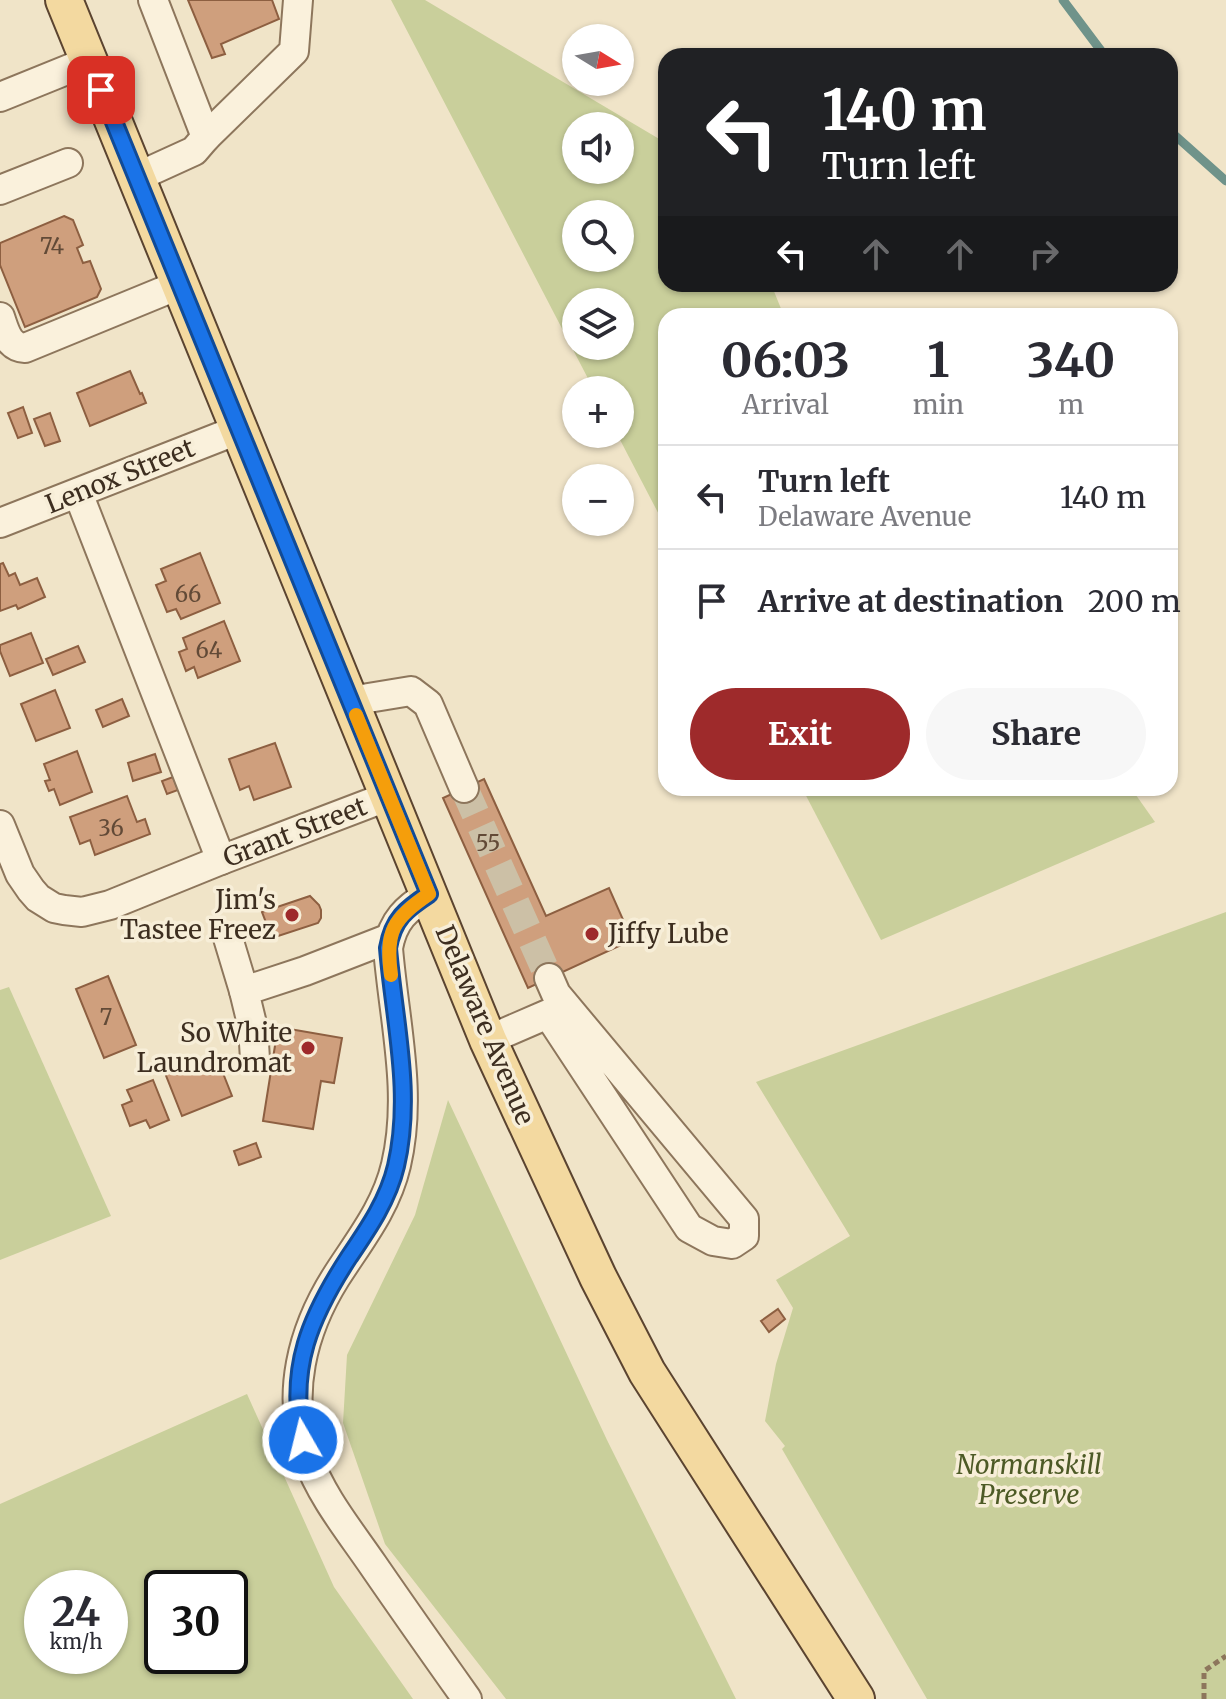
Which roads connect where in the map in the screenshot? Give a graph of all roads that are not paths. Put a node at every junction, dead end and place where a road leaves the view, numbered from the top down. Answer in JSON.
{"nodes":[{"id":1,"x":64,"y":0,"type":"edge"},
{"id":2,"x":153,"y":0,"type":"edge"},
{"id":3,"x":298,"y":0,"type":"edge"},
{"id":4,"x":89,"y":61,"type":"junction"},
{"id":5,"x":0,"y":97,"type":"edge"},
{"id":6,"x":206,"y":137,"type":"junction"},
{"id":7,"x":68,"y":163,"type":"dead end"},
{"id":8,"x":137,"y":177,"type":"junction"},
{"id":9,"x":0,"y":190,"type":"edge"},
{"id":10,"x":181,"y":284,"type":"junction"},
{"id":11,"x":0,"y":317,"type":"edge"},
{"id":12,"x":240,"y":429,"type":"junction"},
{"id":13,"x":78,"y":493,"type":"junction"},
{"id":14,"x":0,"y":523,"type":"edge"},
{"id":15,"x":350,"y":701,"type":"junction"},
{"id":16,"x":464,"y":788,"type":"tunnel mouth"},
{"id":17,"x":389,"y":796,"type":"junction"},
{"id":18,"x":0,"y":825,"type":"edge"},
{"id":19,"x":221,"y":860,"type":"junction"},
{"id":20,"x":429,"y":894,"type":"junction"},
{"id":21,"x":228,"y":938,"type":"dead end"},
{"id":22,"x":390,"y":938,"type":"junction"},
{"id":23,"x":549,"y":978,"type":"tunnel mouth"},
{"id":24,"x":244,"y":991,"type":"junction"},
{"id":25,"x":488,"y":1040,"type":"junction"},
{"id":26,"x":255,"y":1059,"type":"dead end"},
{"id":27,"x":467,"y":1699,"type":"edge"},
{"id":28,"x":856,"y":1699,"type":"edge"}],
"edges":[{"from":1,"to":4,"type":"main road","name":"Delaware Avenue"},
{"from":2,"to":6,"type":"street"},
{"from":3,"to":6,"type":"street"},
{"from":4,"to":5,"type":"street"},
{"from":4,"to":8,"type":"main road","name":"Delaware Avenue"},
{"from":6,"to":8,"type":"street"},
{"from":7,"to":9,"type":"street"},
{"from":8,"to":10,"type":"main road","name":"Delaware Avenue"},
{"from":10,"to":11,"type":"street"},
{"from":10,"to":12,"type":"main road","name":"Delaware Avenue"},
{"from":12,"to":13,"type":"street","name":"Lenox Street"},
{"from":12,"to":15,"type":"main road","name":"Delaware Avenue"},
{"from":13,"to":14,"type":"street","name":"Lenox Street"},
{"from":13,"to":19,"type":"street"},
{"from":15,"to":16,"type":"street"},
{"from":15,"to":17,"type":"main road","name":"Delaware Avenue"},
{"from":17,"to":19,"type":"street","name":"Grant Street"},
{"from":17,"to":20,"type":"main road","name":"Delaware Avenue"},
{"from":18,"to":19,"type":"street","name":"Grant Street"},
{"from":20,"to":22,"type":"street"},
{"from":20,"to":25,"type":"main road","name":"Delaware Avenue"},
{"from":21,"to":24,"type":"street"},
{"from":22,"to":24,"type":"street"},
{"from":22,"to":27,"type":"street"},
{"from":23,"to":25,"type":"street"},
{"from":24,"to":26,"type":"street"},
{"from":25,"to":28,"type":"main road","name":"Delaware Avenue"}]}
